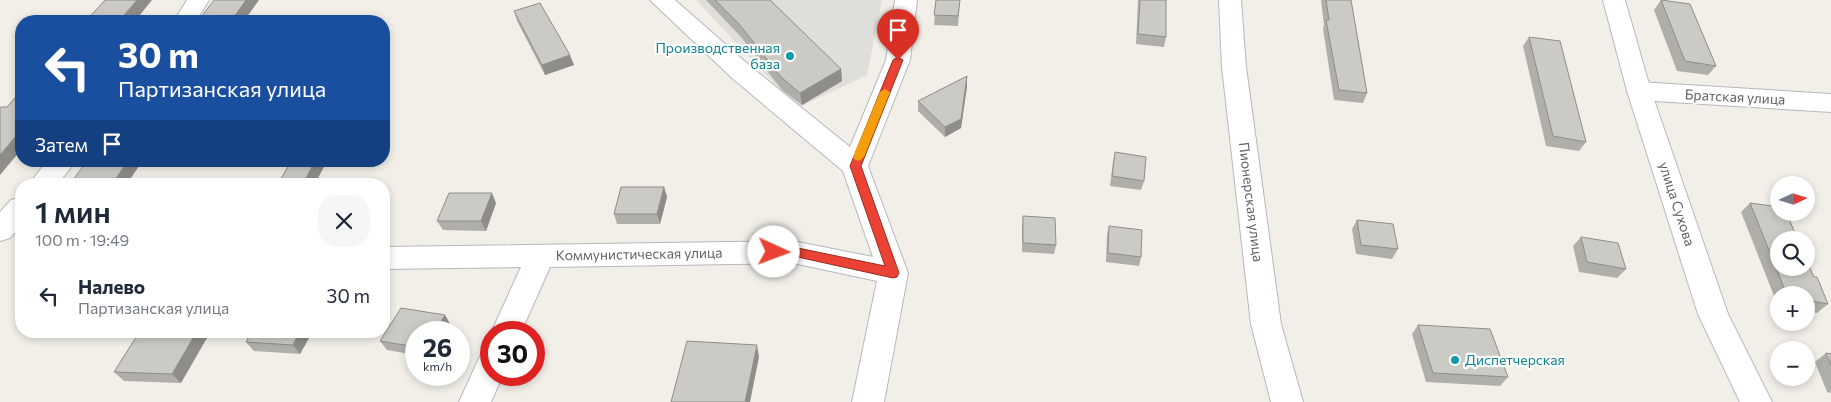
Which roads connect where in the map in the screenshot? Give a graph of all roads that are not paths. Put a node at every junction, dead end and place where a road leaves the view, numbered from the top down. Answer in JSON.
{"nodes":[{"id":1,"x":198,"y":0,"type":"edge"},
{"id":2,"x":660,"y":0,"type":"edge"},
{"id":3,"x":906,"y":0,"type":"edge"},
{"id":4,"x":1230,"y":0,"type":"edge"},
{"id":5,"x":1614,"y":0,"type":"edge"},
{"id":6,"x":189,"y":15,"type":"edge"},
{"id":7,"x":1639,"y":91,"type":"junction"},
{"id":8,"x":1831,"y":103,"type":"edge"},
{"id":9,"x":855,"y":166,"type":"junction"},
{"id":10,"x":57,"y":167,"type":"edge"},
{"id":11,"x":47,"y":178,"type":"edge"},
{"id":12,"x":15,"y":214,"type":"edge"},
{"id":13,"x":0,"y":230,"type":"edge"},
{"id":14,"x":0,"y":239,"type":"edge"},
{"id":15,"x":15,"y":240,"type":"edge"},
{"id":16,"x":541,"y":255,"type":"junction"},
{"id":17,"x":390,"y":258,"type":"edge"},
{"id":18,"x":893,"y":273,"type":"junction"},
{"id":19,"x":511,"y":321,"type":"edge"},
{"id":20,"x":482,"y":386,"type":"edge"},
{"id":21,"x":475,"y":402,"type":"edge"},
{"id":22,"x":868,"y":402,"type":"edge"},
{"id":23,"x":1287,"y":402,"type":"edge"},
{"id":24,"x":1756,"y":402,"type":"edge"}],
"edges":[{"from":1,"to":6,"type":"street"},
{"from":2,"to":9,"type":"street"},
{"from":3,"to":9,"type":"street"},
{"from":4,"to":23,"type":"street","name":"Пионерская улица"},
{"from":5,"to":7,"type":"street","name":"улица Сухова"},
{"from":7,"to":8,"type":"street","name":"Братская улица"},
{"from":7,"to":24,"type":"street","name":"улица Сухова"},
{"from":9,"to":18,"type":"street"},
{"from":10,"to":11,"type":"street"},
{"from":12,"to":13,"type":"street"},
{"from":14,"to":15,"type":"street"},
{"from":16,"to":17,"type":"street","name":"Коммунистическая улица"},
{"from":16,"to":18,"type":"street","name":"Коммунистическая улица"},
{"from":16,"to":19,"type":"street"},
{"from":18,"to":22,"type":"street"},
{"from":20,"to":21,"type":"street"}]}
